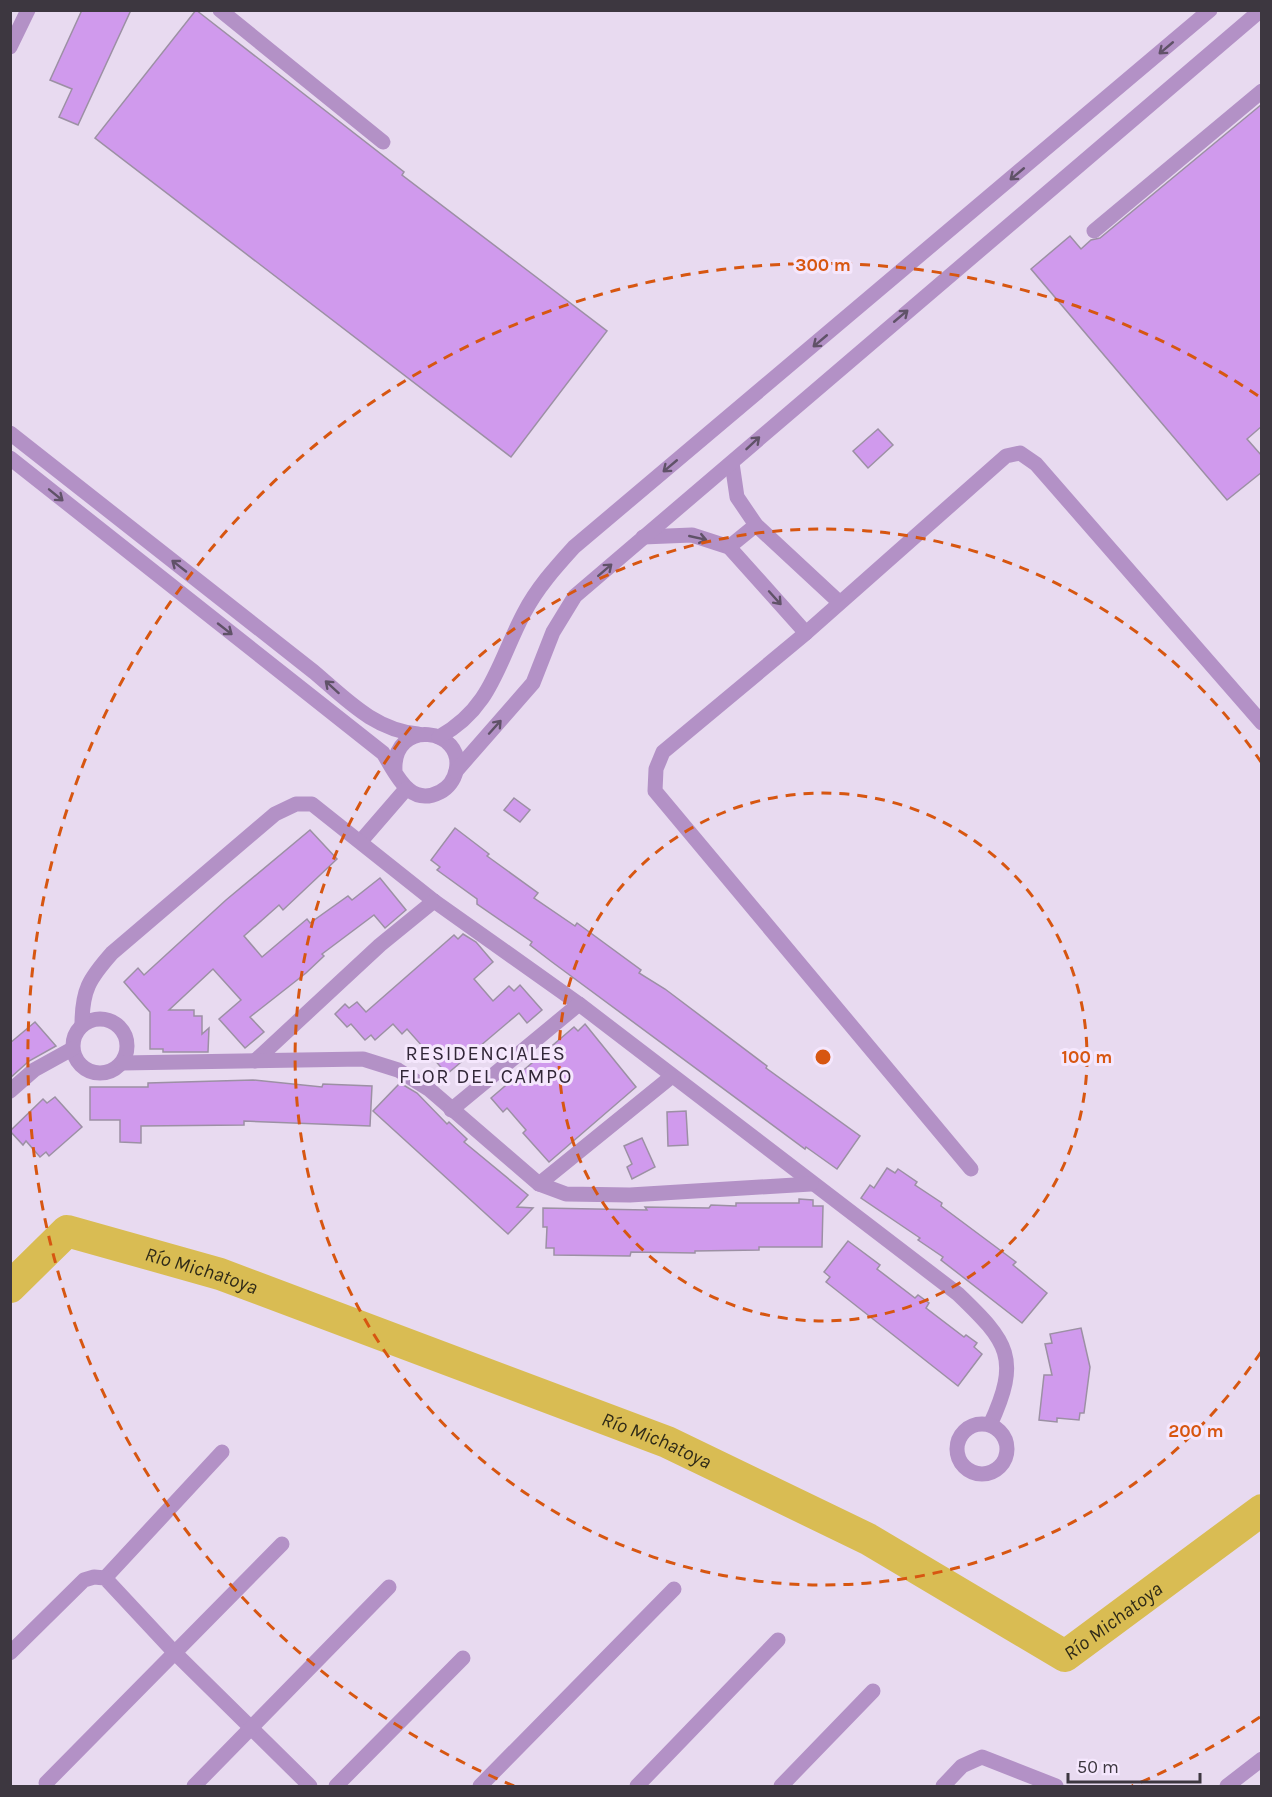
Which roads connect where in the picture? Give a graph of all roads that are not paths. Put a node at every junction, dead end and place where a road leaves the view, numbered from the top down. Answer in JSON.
{"nodes":[{"id":1,"x":28,"y":10,"type":"edge"},
{"id":2,"x":220,"y":10,"type":"edge"},
{"id":3,"x":1210,"y":10,"type":"edge"},
{"id":4,"x":1261,"y":10,"type":"edge"},
{"id":5,"x":10,"y":47,"type":"edge"},
{"id":6,"x":1262,"y":91,"type":"edge"},
{"id":7,"x":383,"y":142,"type":"dead end"},
{"id":8,"x":1094,"y":231,"type":"dead end"},
{"id":9,"x":10,"y":433,"type":"edge"},
{"id":10,"x":10,"y":458,"type":"edge"},
{"id":11,"x":732,"y":464,"type":"junction"},
{"id":12,"x":756,"y":525,"type":"junction"},
{"id":13,"x":643,"y":537,"type":"junction"},
{"id":14,"x":729,"y":547,"type":"junction"},
{"id":15,"x":839,"y":602,"type":"junction"},
{"id":16,"x":806,"y":633,"type":"junction"},
{"id":17,"x":1262,"y":723,"type":"edge"},
{"id":18,"x":421,"y":734,"type":"junction"},
{"id":19,"x":440,"y":736,"type":"junction"},
{"id":20,"x":395,"y":771,"type":"junction"},
{"id":21,"x":456,"y":771,"type":"junction"},
{"id":22,"x":406,"y":789,"type":"junction"},
{"id":23,"x":361,"y":841,"type":"junction"},
{"id":24,"x":434,"y":901,"type":"junction"},
{"id":25,"x":579,"y":1004,"type":"junction"},
{"id":26,"x":82,"y":1025,"type":"junction"},
{"id":27,"x":72,"y":1049,"type":"junction"},
{"id":28,"x":255,"y":1061,"type":"junction"},
{"id":29,"x":122,"y":1063,"type":"junction"},
{"id":30,"x":671,"y":1077,"type":"junction"},
{"id":31,"x":10,"y":1091,"type":"edge"},
{"id":32,"x":451,"y":1110,"type":"junction"},
{"id":33,"x":971,"y":1169,"type":"dead end"},
{"id":34,"x":539,"y":1184,"type":"junction"},
{"id":35,"x":811,"y":1184,"type":"junction"},
{"id":36,"x":990,"y":1425,"type":"dead end"},
{"id":37,"x":222,"y":1452,"type":"dead end"},
{"id":38,"x":282,"y":1544,"type":"dead end"},
{"id":39,"x":105,"y":1578,"type":"junction"},
{"id":40,"x":389,"y":1587,"type":"dead end"},
{"id":41,"x":674,"y":1588,"type":"dead end"},
{"id":42,"x":778,"y":1640,"type":"dead end"},
{"id":43,"x":174,"y":1652,"type":"junction"},
{"id":44,"x":10,"y":1653,"type":"edge"},
{"id":45,"x":463,"y":1658,"type":"dead end"},
{"id":46,"x":873,"y":1691,"type":"dead end"},
{"id":47,"x":253,"y":1728,"type":"junction"},
{"id":48,"x":1262,"y":1759,"type":"edge"},
{"id":49,"x":46,"y":1783,"type":"dead end"},
{"id":50,"x":194,"y":1786,"type":"edge"},
{"id":51,"x":310,"y":1786,"type":"edge"},
{"id":52,"x":336,"y":1786,"type":"edge"},
{"id":53,"x":480,"y":1786,"type":"edge"},
{"id":54,"x":637,"y":1786,"type":"edge"},
{"id":55,"x":781,"y":1786,"type":"edge"},
{"id":56,"x":943,"y":1786,"type":"edge"},
{"id":57,"x":1056,"y":1786,"type":"edge"},
{"id":58,"x":1227,"y":1786,"type":"edge"}],
"edges":[{"from":1,"to":5,"type":"street"},
{"from":2,"to":7,"type":"street"},
{"from":3,"to":19,"type":"street","one_way":true},
{"from":11,"to":4,"type":"street","one_way":true},
{"from":6,"to":8,"type":"street"},
{"from":18,"to":9,"type":"street","one_way":true},
{"from":10,"to":20,"type":"street","one_way":true},
{"from":11,"to":12,"type":"street"},
{"from":11,"to":13,"type":"street"},
{"from":12,"to":14,"type":"street"},
{"from":12,"to":15,"type":"street"},
{"from":13,"to":14,"type":"street","one_way":true},
{"from":21,"to":13,"type":"street","one_way":true},
{"from":14,"to":16,"type":"street","one_way":true},
{"from":15,"to":16,"type":"street"},
{"from":15,"to":17,"type":"street"},
{"from":16,"to":33,"type":"street"},
{"from":18,"to":19,"type":"street"},
{"from":18,"to":20,"type":"street"},
{"from":19,"to":21,"type":"street"},
{"from":20,"to":22,"type":"street"},
{"from":21,"to":22,"type":"street"},
{"from":22,"to":23,"type":"street"},
{"from":23,"to":24,"type":"street"},
{"from":23,"to":26,"type":"street"},
{"from":24,"to":25,"type":"street"},
{"from":24,"to":28,"type":"street"},
{"from":25,"to":30,"type":"street"},
{"from":25,"to":32,"type":"street"},
{"from":26,"to":27,"type":"street"},
{"from":26,"to":29,"type":"street"},
{"from":27,"to":29,"type":"street"},
{"from":27,"to":31,"type":"street"},
{"from":28,"to":29,"type":"street"},
{"from":28,"to":32,"type":"street"},
{"from":30,"to":34,"type":"street"},
{"from":30,"to":35,"type":"street"},
{"from":32,"to":34,"type":"street"},
{"from":34,"to":35,"type":"street"},
{"from":35,"to":36,"type":"street"},
{"from":37,"to":39,"type":"street"},
{"from":38,"to":43,"type":"street"},
{"from":39,"to":43,"type":"street"},
{"from":39,"to":44,"type":"street"},
{"from":40,"to":47,"type":"street"},
{"from":41,"to":53,"type":"street"},
{"from":42,"to":54,"type":"street"},
{"from":43,"to":47,"type":"street"},
{"from":43,"to":49,"type":"street"},
{"from":45,"to":52,"type":"street"},
{"from":46,"to":55,"type":"street"},
{"from":47,"to":50,"type":"street"},
{"from":47,"to":51,"type":"street"},
{"from":48,"to":58,"type":"street"},
{"from":56,"to":57,"type":"street"}]}
